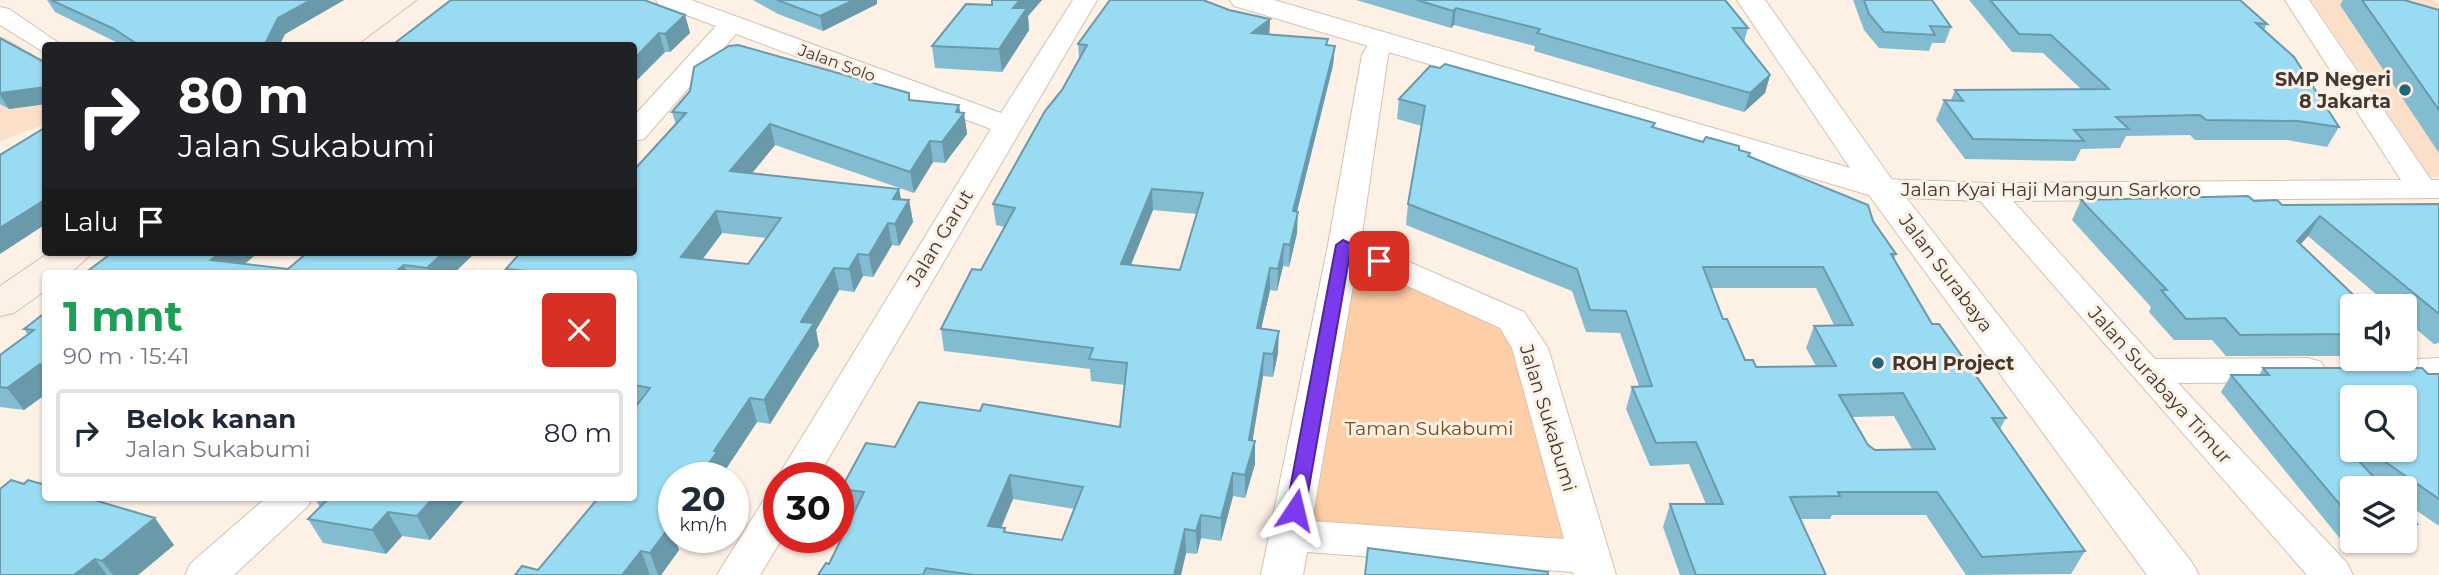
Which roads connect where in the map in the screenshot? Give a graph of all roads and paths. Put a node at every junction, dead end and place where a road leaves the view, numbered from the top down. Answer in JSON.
{"nodes":[{"id":1,"x":436,"y":0,"type":"edge"},
{"id":2,"x":668,"y":0,"type":"edge"},
{"id":3,"x":1085,"y":0,"type":"edge"},
{"id":4,"x":1751,"y":0,"type":"edge"},
{"id":5,"x":2297,"y":0,"type":"edge"},
{"id":6,"x":1233,"y":3,"type":"edge"},
{"id":7,"x":0,"y":14,"type":"edge"},
{"id":8,"x":731,"y":24,"type":"junction"},
{"id":9,"x":45,"y":42,"type":"edge"},
{"id":10,"x":377,"y":42,"type":"edge"},
{"id":11,"x":1379,"y":48,"type":"junction"},
{"id":12,"x":1007,"y":125,"type":"junction"},
{"id":13,"x":637,"y":130,"type":"edge"},
{"id":14,"x":1881,"y":188,"type":"junction"},
{"id":15,"x":2431,"y":189,"type":"edge"},
{"id":16,"x":1989,"y":192,"type":"junction"},
{"id":17,"x":1343,"y":245,"type":"junction"},
{"id":18,"x":69,"y":256,"type":"edge"},
{"id":19,"x":49,"y":270,"type":"edge"},
{"id":20,"x":42,"y":275,"type":"edge"},
{"id":21,"x":0,"y":304,"type":"edge"},
{"id":22,"x":2439,"y":370,"type":"edge"},
{"id":23,"x":2146,"y":371,"type":"junction"},
{"id":24,"x":807,"y":462,"type":"edge"},
{"id":25,"x":288,"y":501,"type":"edge"},
{"id":26,"x":763,"y":535,"type":"edge"},
{"id":27,"x":1291,"y":535,"type":"junction"},
{"id":28,"x":1592,"y":566,"type":"edge"},
{"id":29,"x":206,"y":575,"type":"edge"},
{"id":30,"x":738,"y":575,"type":"edge"},
{"id":31,"x":1282,"y":575,"type":"edge"},
{"id":32,"x":2174,"y":575,"type":"edge"},
{"id":33,"x":2332,"y":575,"type":"edge"}],
"edges":[{"from":1,"to":10,"type":"main road"},
{"from":2,"to":8,"type":"street","name":"Jalan Solo"},
{"from":3,"to":12,"type":"street","name":"Jalan Garut"},
{"from":4,"to":14,"type":"street","name":"Jalan Surabaya"},
{"from":5,"to":15,"type":"street"},
{"from":6,"to":11,"type":"street","name":"Jalan Kyai Haji Mangun Sarkoro"},
{"from":7,"to":9,"type":"street"},
{"from":8,"to":12,"type":"street","name":"Jalan Solo"},
{"from":8,"to":13,"type":"street"},
{"from":11,"to":14,"type":"street","name":"Jalan Kyai Haji Mangun Sarkoro"},
{"from":11,"to":17,"type":"street"},
{"from":12,"to":24,"type":"street","name":"Jalan Garut"},
{"from":14,"to":16,"type":"street","name":"Jalan Kyai Haji Mangun Sarkoro"},
{"from":14,"to":32,"type":"street","name":"Jalan Surabaya"},
{"from":15,"to":16,"type":"street","name":"Jalan Kyai Haji Mangun Sarkoro"},
{"from":16,"to":23,"type":"street","name":"Jalan Surabaya Timur"},
{"from":17,"to":27,"type":"street"},
{"from":17,"to":28,"type":"street","name":"Jalan Sukabumi"},
{"from":18,"to":19,"type":"main road"},
{"from":20,"to":21,"type":"main road"},
{"from":22,"to":23,"type":"street"},
{"from":23,"to":33,"type":"street","name":"Jalan Surabaya Timur"},
{"from":25,"to":29,"type":"street"},
{"from":26,"to":30,"type":"street"},
{"from":27,"to":28,"type":"street"},
{"from":27,"to":31,"type":"street"}]}
